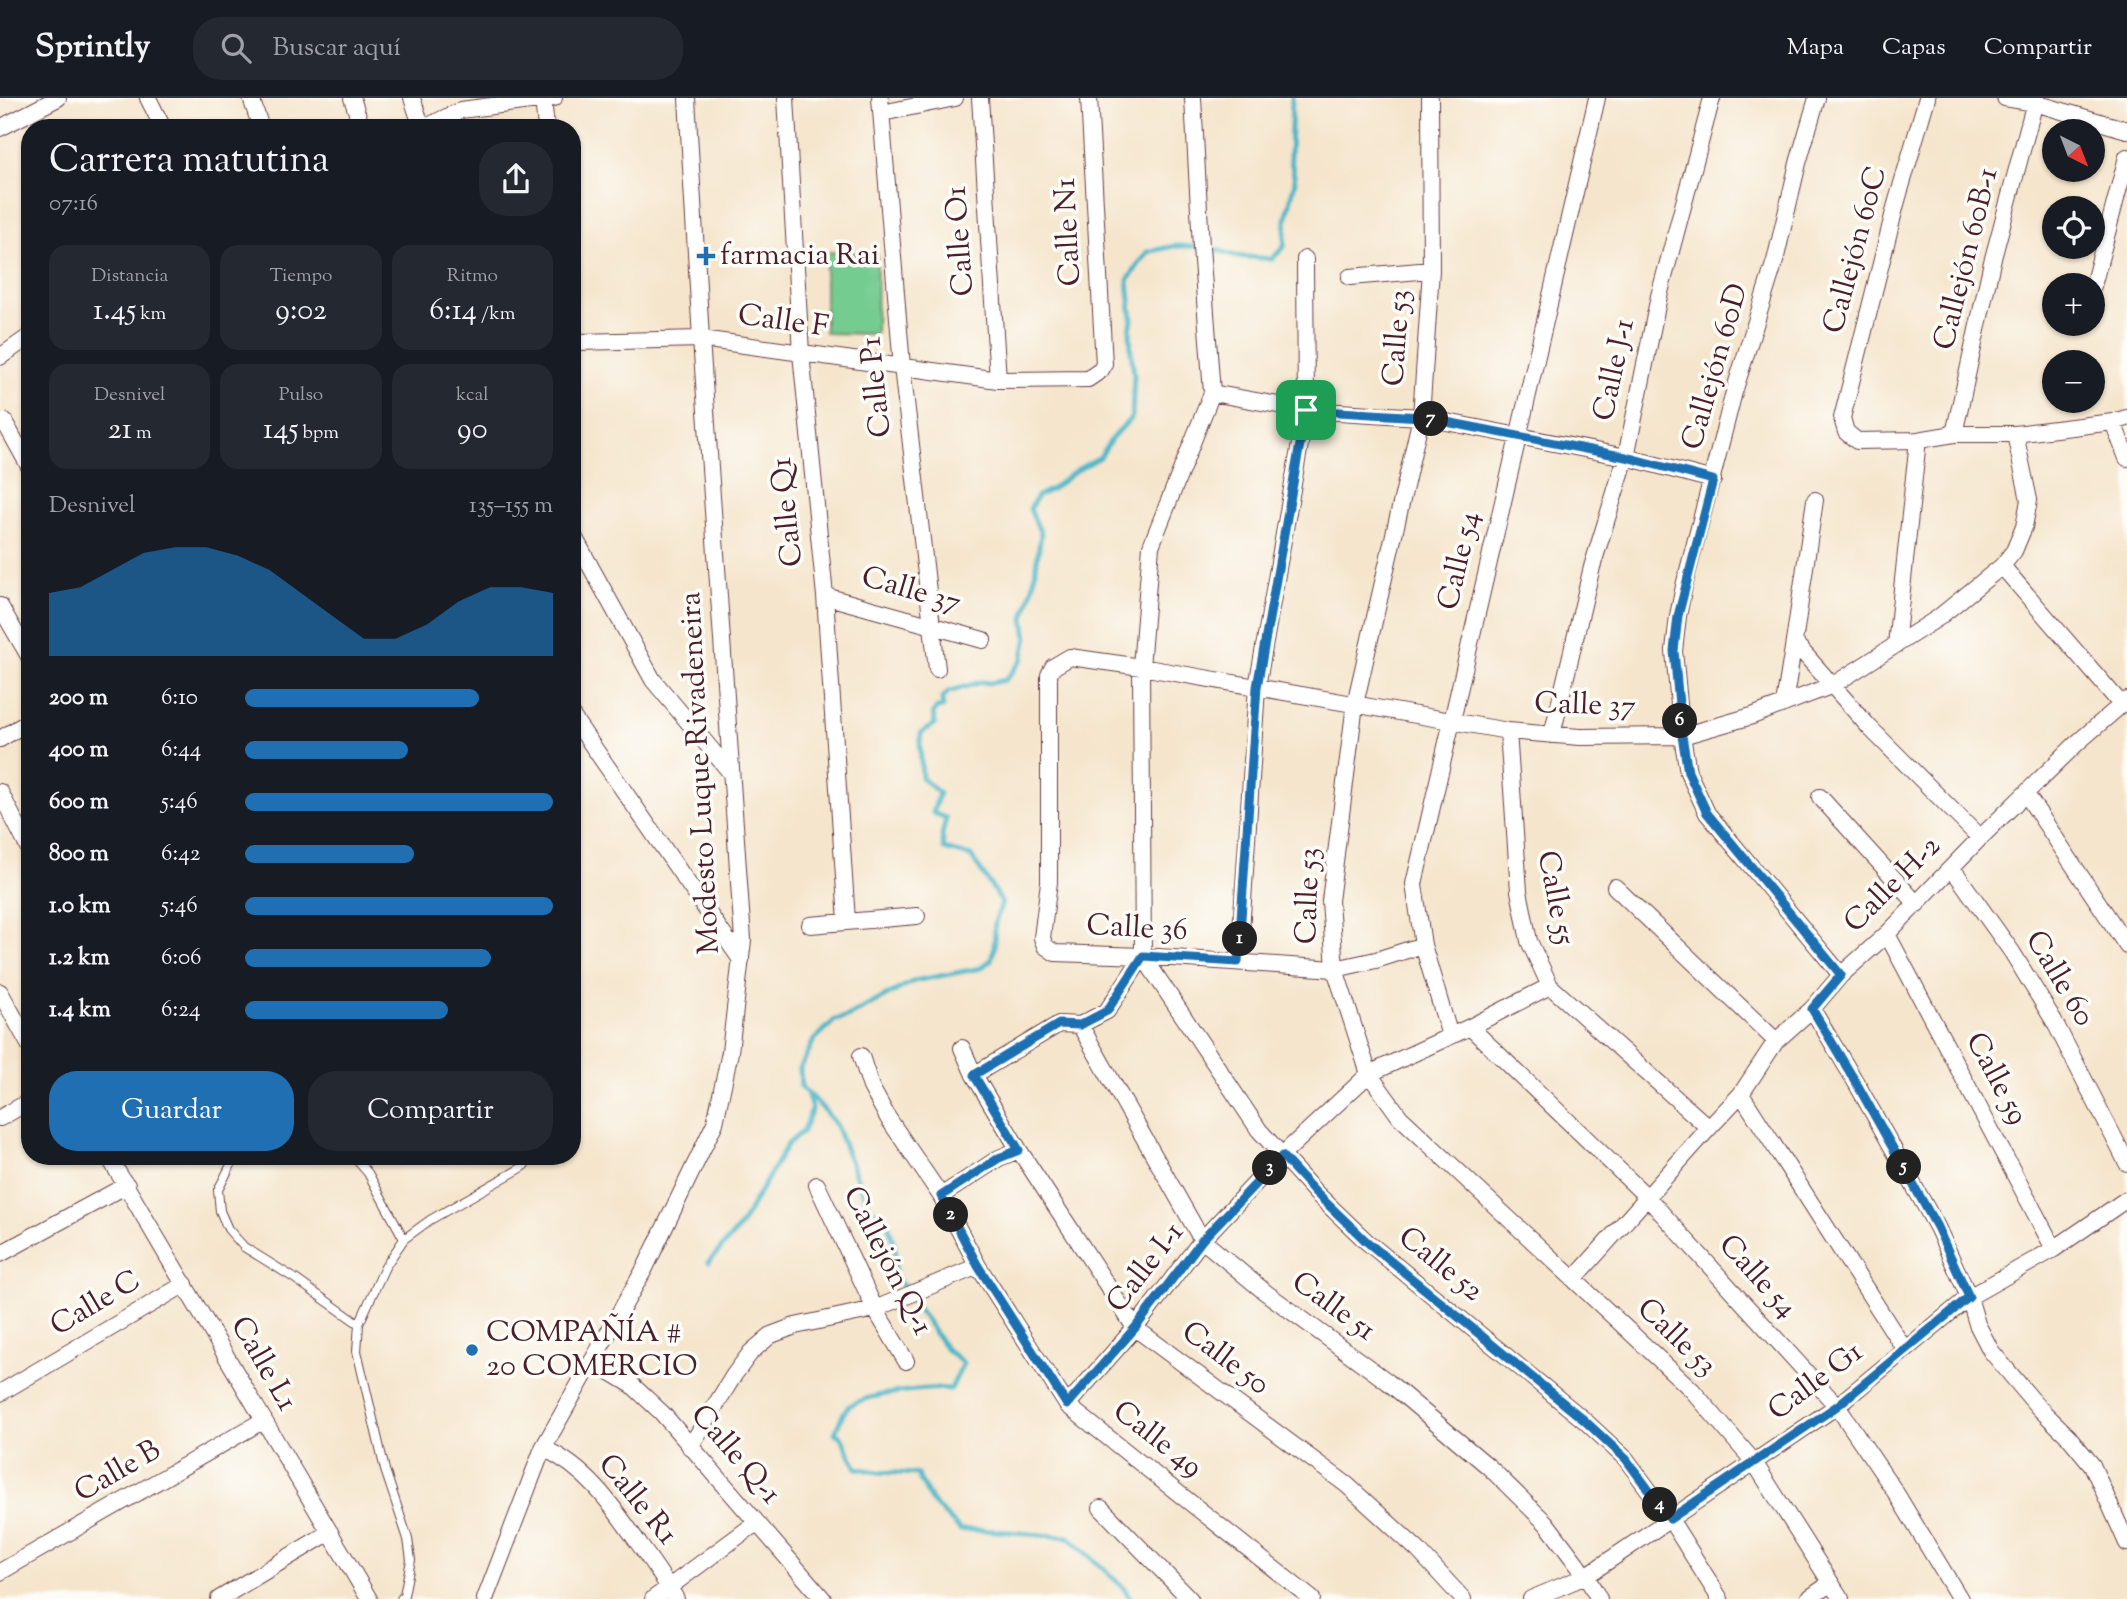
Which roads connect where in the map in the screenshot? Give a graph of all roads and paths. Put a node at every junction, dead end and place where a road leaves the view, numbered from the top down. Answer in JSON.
{"nodes":[{"id":1,"x":58,"y":98,"type":"edge"},
{"id":2,"x":148,"y":98,"type":"edge"},
{"id":3,"x":251,"y":98,"type":"edge"},
{"id":4,"x":352,"y":98,"type":"edge"},
{"id":5,"x":412,"y":98,"type":"edge"},
{"id":6,"x":687,"y":98,"type":"edge"},
{"id":7,"x":786,"y":98,"type":"edge"},
{"id":8,"x":955,"y":98,"type":"edge"},
{"id":9,"x":980,"y":98,"type":"edge"},
{"id":10,"x":1089,"y":98,"type":"edge"},
{"id":11,"x":1193,"y":98,"type":"edge"},
{"id":12,"x":1430,"y":98,"type":"edge"},
{"id":13,"x":1597,"y":98,"type":"edge"},
{"id":14,"x":1712,"y":98,"type":"edge"},
{"id":15,"x":1817,"y":98,"type":"edge"},
{"id":16,"x":1927,"y":98,"type":"edge"},
{"id":17,"x":2004,"y":98,"type":"edge"},
{"id":18,"x":546,"y":99,"type":"edge"},
{"id":19,"x":2035,"y":101,"type":"edge"},
{"id":20,"x":30,"y":104,"type":"edge"},
{"id":21,"x":460,"y":104,"type":"edge"},
{"id":22,"x":881,"y":106,"type":"edge"},
{"id":23,"x":158,"y":119,"type":"edge"},
{"id":24,"x":258,"y":119,"type":"edge"},
{"id":25,"x":359,"y":119,"type":"edge"},
{"id":26,"x":426,"y":119,"type":"edge"},
{"id":27,"x":440,"y":119,"type":"edge"},
{"id":28,"x":546,"y":119,"type":"edge"},
{"id":29,"x":0,"y":128,"type":"edge"},
{"id":30,"x":2127,"y":130,"type":"edge"},
{"id":31,"x":2127,"y":157,"type":"edge"},
{"id":32,"x":1305,"y":259,"type":"dead end"},
{"id":33,"x":1431,"y":270,"type":"junction"},
{"id":34,"x":2096,"y":273,"type":"edge"},
{"id":35,"x":1350,"y":277,"type":"dead end"},
{"id":36,"x":701,"y":339,"type":"junction"},
{"id":37,"x":581,"y":340,"type":"edge"},
{"id":38,"x":21,"y":342,"type":"edge"},
{"id":39,"x":801,"y":353,"type":"junction"},
{"id":40,"x":0,"y":357,"type":"edge"},
{"id":41,"x":1104,"y":364,"type":"joint"},
{"id":42,"x":902,"y":367,"type":"junction"},
{"id":43,"x":998,"y":380,"type":"junction"},
{"id":44,"x":1212,"y":393,"type":"junction"},
{"id":45,"x":1306,"y":410,"type":"junction"},
{"id":46,"x":1421,"y":417,"type":"junction"},
{"id":47,"x":2120,"y":420,"type":"edge"},
{"id":48,"x":5,"y":421,"type":"dead end"},
{"id":49,"x":1954,"y":434,"type":"junction"},
{"id":50,"x":2015,"y":434,"type":"junction"},
{"id":51,"x":1518,"y":435,"type":"junction"},
{"id":52,"x":1917,"y":440,"type":"junction"},
{"id":53,"x":21,"y":451,"type":"edge"},
{"id":54,"x":1626,"y":457,"type":"junction"},
{"id":55,"x":2127,"y":458,"type":"edge"},
{"id":56,"x":1713,"y":480,"type":"junction"},
{"id":57,"x":1815,"y":500,"type":"dead end"},
{"id":58,"x":581,"y":549,"type":"edge"},
{"id":59,"x":2002,"y":566,"type":"junction"},
{"id":60,"x":825,"y":596,"type":"junction"},
{"id":61,"x":0,"y":606,"type":"edge"},
{"id":62,"x":932,"y":626,"type":"junction"},
{"id":63,"x":983,"y":640,"type":"dead end"},
{"id":64,"x":21,"y":642,"type":"edge"},
{"id":65,"x":1794,"y":642,"type":"junction"},
{"id":66,"x":1896,"y":645,"type":"junction"},
{"id":67,"x":1141,"y":667,"type":"junction"},
{"id":68,"x":937,"y":669,"type":"dead end"},
{"id":69,"x":1833,"y":685,"type":"junction"},
{"id":70,"x":1257,"y":687,"type":"junction"},
{"id":71,"x":2124,"y":702,"type":"edge"},
{"id":72,"x":1355,"y":704,"type":"junction"},
{"id":73,"x":1784,"y":704,"type":"junction"},
{"id":74,"x":1451,"y":721,"type":"junction"},
{"id":75,"x":21,"y":726,"type":"edge"},
{"id":76,"x":581,"y":729,"type":"edge"},
{"id":77,"x":1508,"y":731,"type":"junction"},
{"id":78,"x":1552,"y":735,"type":"junction"},
{"id":79,"x":1682,"y":736,"type":"junction"},
{"id":80,"x":0,"y":739,"type":"edge"},
{"id":81,"x":731,"y":773,"type":"junction"},
{"id":82,"x":0,"y":792,"type":"edge"},
{"id":83,"x":2026,"y":794,"type":"junction"},
{"id":84,"x":1820,"y":797,"type":"dead end"},
{"id":85,"x":21,"y":833,"type":"edge"},
{"id":86,"x":1980,"y":838,"type":"junction"},
{"id":87,"x":1952,"y":868,"type":"junction"},
{"id":88,"x":1615,"y":887,"type":"dead end"},
{"id":89,"x":1917,"y":904,"type":"junction"},
{"id":90,"x":918,"y":916,"type":"dead end"},
{"id":91,"x":847,"y":922,"type":"junction"},
{"id":92,"x":810,"y":925,"type":"dead end"},
{"id":93,"x":1888,"y":934,"type":"junction"},
{"id":94,"x":1423,"y":945,"type":"junction"},
{"id":95,"x":2127,"y":946,"type":"edge"},
{"id":96,"x":1055,"y":953,"type":"joint"},
{"id":97,"x":1143,"y":956,"type":"junction"},
{"id":98,"x":741,"y":960,"type":"junction"},
{"id":99,"x":1238,"y":962,"type":"junction"},
{"id":100,"x":1335,"y":969,"type":"junction"},
{"id":101,"x":1841,"y":975,"type":"junction"},
{"id":102,"x":1550,"y":986,"type":"junction"},
{"id":103,"x":0,"y":992,"type":"edge"},
{"id":104,"x":1812,"y":1009,"type":"junction"},
{"id":105,"x":1080,"y":1025,"type":"junction"},
{"id":106,"x":1470,"y":1027,"type":"junction"},
{"id":107,"x":21,"y":1030,"type":"edge"},
{"id":108,"x":1450,"y":1036,"type":"junction"},
{"id":109,"x":1776,"y":1041,"type":"junction"},
{"id":110,"x":961,"y":1048,"type":"dead end"},
{"id":111,"x":861,"y":1056,"type":"dead end"},
{"id":112,"x":1369,"y":1074,"type":"junction"},
{"id":113,"x":974,"y":1075,"type":"junction"},
{"id":114,"x":1741,"y":1094,"type":"junction"},
{"id":115,"x":21,"y":1106,"type":"edge"},
{"id":116,"x":0,"y":1118,"type":"edge"},
{"id":117,"x":1709,"y":1128,"type":"junction"},
{"id":118,"x":1019,"y":1150,"type":"junction"},
{"id":119,"x":1282,"y":1156,"type":"junction"},
{"id":120,"x":2127,"y":1163,"type":"edge"},
{"id":121,"x":114,"y":1165,"type":"edge"},
{"id":122,"x":231,"y":1165,"type":"edge"},
{"id":123,"x":362,"y":1165,"type":"edge"},
{"id":124,"x":524,"y":1165,"type":"edge"},
{"id":125,"x":127,"y":1185,"type":"junction"},
{"id":126,"x":817,"y":1185,"type":"dead end"},
{"id":127,"x":941,"y":1196,"type":"junction"},
{"id":128,"x":1647,"y":1197,"type":"junction"},
{"id":129,"x":2127,"y":1199,"type":"edge"},
{"id":130,"x":404,"y":1239,"type":"junction"},
{"id":131,"x":1202,"y":1240,"type":"junction"},
{"id":132,"x":2054,"y":1249,"type":"junction"},
{"id":133,"x":0,"y":1254,"type":"edge"},
{"id":134,"x":978,"y":1266,"type":"junction"},
{"id":135,"x":1574,"y":1279,"type":"junction"},
{"id":136,"x":185,"y":1284,"type":"junction"},
{"id":137,"x":1969,"y":1297,"type":"junction"},
{"id":138,"x":875,"y":1309,"type":"junction"},
{"id":139,"x":359,"y":1324,"type":"junction"},
{"id":140,"x":1135,"y":1328,"type":"junction"},
{"id":141,"x":1905,"y":1350,"type":"junction"},
{"id":142,"x":906,"y":1361,"type":"dead end"},
{"id":143,"x":592,"y":1362,"type":"junction"},
{"id":144,"x":0,"y":1393,"type":"edge"},
{"id":145,"x":1067,"y":1405,"type":"junction"},
{"id":146,"x":1837,"y":1406,"type":"junction"},
{"id":147,"x":264,"y":1420,"type":"junction"},
{"id":148,"x":690,"y":1447,"type":"junction"},
{"id":149,"x":543,"y":1448,"type":"junction"},
{"id":150,"x":1754,"y":1462,"type":"junction"},
{"id":151,"x":1101,"y":1508,"type":"dead end"},
{"id":152,"x":1670,"y":1519,"type":"junction"},
{"id":153,"x":756,"y":1523,"type":"junction"},
{"id":154,"x":330,"y":1532,"type":"junction"},
{"id":155,"x":2127,"y":1543,"type":"edge"},
{"id":156,"x":0,"y":1572,"type":"edge"},
{"id":157,"x":1586,"y":1576,"type":"junction"},
{"id":158,"x":1830,"y":1583,"type":"junction"},
{"id":159,"x":672,"y":1593,"type":"edge"},
{"id":160,"x":219,"y":1599,"type":"edge"},
{"id":161,"x":369,"y":1599,"type":"edge"},
{"id":162,"x":401,"y":1599,"type":"edge"},
{"id":163,"x":485,"y":1599,"type":"edge"},
{"id":164,"x":653,"y":1599,"type":"edge"},
{"id":165,"x":823,"y":1599,"type":"edge"},
{"id":166,"x":1190,"y":1599,"type":"edge"},
{"id":167,"x":1312,"y":1599,"type":"edge"},
{"id":168,"x":1463,"y":1599,"type":"edge"},
{"id":169,"x":1531,"y":1599,"type":"edge"},
{"id":170,"x":1599,"y":1599,"type":"edge"},
{"id":171,"x":1720,"y":1599,"type":"edge"},
{"id":172,"x":1808,"y":1599,"type":"edge"},
{"id":173,"x":1841,"y":1599,"type":"edge"},
{"id":174,"x":1960,"y":1599,"type":"edge"}],
"edges":[{"from":1,"to":20,"type":"street"},
{"from":2,"to":23,"type":"street"},
{"from":3,"to":24,"type":"street"},
{"from":4,"to":25,"type":"street"},
{"from":5,"to":26,"type":"street"},
{"from":6,"to":36,"type":"street","name":"Modesto Luque Rivadeneira"},
{"from":7,"to":39,"type":"street","name":"Calle Q1"},
{"from":8,"to":22,"type":"street"},
{"from":9,"to":43,"type":"street","name":"Calle O1"},
{"from":10,"to":41,"type":"street","name":"Calle N1"},
{"from":11,"to":44,"type":"street"},
{"from":12,"to":33,"type":"street","name":"Calle 53"},
{"from":13,"to":51,"type":"street","name":"Calle 54"},
{"from":14,"to":54,"type":"street","name":"Calle J-1"},
{"from":15,"to":56,"type":"street","name":"Callejón 60D"},
{"from":16,"to":52,"type":"street","name":"Callejón 60C"},
{"from":17,"to":19,"type":"street"},
{"from":18,"to":21,"type":"street"},
{"from":18,"to":28,"type":"street"},
{"from":19,"to":30,"type":"street"},
{"from":19,"to":49,"type":"street","name":"Callejón 60B-1"},
{"from":20,"to":29,"type":"street"},
{"from":21,"to":27,"type":"street"},
{"from":22,"to":42,"type":"street","name":"Calle P1"},
{"from":31,"to":34,"type":"street"},
{"from":32,"to":45,"type":"street"},
{"from":33,"to":35,"type":"street"},
{"from":33,"to":46,"type":"street","name":"Calle 53"},
{"from":36,"to":37,"type":"street","name":"Calle F"},
{"from":36,"to":39,"type":"street","name":"Calle F"},
{"from":36,"to":81,"type":"street","name":"Modesto Luque Rivadeneira"},
{"from":38,"to":40,"type":"street"},
{"from":39,"to":42,"type":"street","name":"Calle F"},
{"from":39,"to":60,"type":"street","name":"Calle Q1"},
{"from":41,"to":43,"type":"street","name":"Calle F"},
{"from":42,"to":43,"type":"street","name":"Calle F"},
{"from":42,"to":62,"type":"street","name":"Calle P1"},
{"from":44,"to":45,"type":"street"},
{"from":44,"to":67,"type":"street"},
{"from":45,"to":46,"type":"street"},
{"from":45,"to":70,"type":"street"},
{"from":46,"to":51,"type":"street"},
{"from":46,"to":72,"type":"street","name":"Calle 53"},
{"from":47,"to":50,"type":"street"},
{"from":47,"to":55,"type":"street"},
{"from":48,"to":53,"type":"street"},
{"from":49,"to":50,"type":"street"},
{"from":49,"to":52,"type":"street"},
{"from":50,"to":59,"type":"street","name":"Calle 37"},
{"from":51,"to":54,"type":"street"},
{"from":51,"to":74,"type":"street","name":"Calle 54"},
{"from":52,"to":66,"type":"street"},
{"from":54,"to":56,"type":"street"},
{"from":54,"to":78,"type":"street","name":"Calle J-1"},
{"from":56,"to":79,"type":"street","name":"Callejón 60D"},
{"from":57,"to":65,"type":"street"},
{"from":58,"to":81,"type":"street"},
{"from":59,"to":66,"type":"street","name":"Calle 37"},
{"from":59,"to":71,"type":"street"},
{"from":60,"to":62,"type":"street","name":"Calle 37"},
{"from":60,"to":91,"type":"street","name":"Calle Q1"},
{"from":61,"to":64,"type":"street"},
{"from":62,"to":63,"type":"street","name":"Calle 37"},
{"from":62,"to":68,"type":"street","name":"Calle P1"},
{"from":65,"to":69,"type":"street"},
{"from":65,"to":73,"type":"street"},
{"from":66,"to":69,"type":"street","name":"Calle 37"},
{"from":67,"to":70,"type":"street","name":"Calle 37"},
{"from":67,"to":96,"type":"street","name":"Calle 37"},
{"from":67,"to":97,"type":"street"},
{"from":69,"to":73,"type":"street","name":"Calle 37"},
{"from":69,"to":86,"type":"street"},
{"from":70,"to":72,"type":"street","name":"Calle 37"},
{"from":70,"to":99,"type":"street"},
{"from":71,"to":83,"type":"street","name":"Calle H-2"},
{"from":72,"to":74,"type":"street","name":"Calle 37"},
{"from":72,"to":100,"type":"street","name":"Calle 53"},
{"from":73,"to":79,"type":"street","name":"Calle 37"},
{"from":74,"to":77,"type":"street","name":"Calle 37"},
{"from":74,"to":94,"type":"street","name":"Calle 54"},
{"from":75,"to":80,"type":"street"},
{"from":76,"to":98,"type":"street"},
{"from":77,"to":78,"type":"street","name":"Calle 37"},
{"from":77,"to":102,"type":"street","name":"Calle 55"},
{"from":78,"to":79,"type":"street","name":"Calle 37"},
{"from":79,"to":101,"type":"street","name":"Callejón 60D"},
{"from":81,"to":98,"type":"street","name":"Modesto Luque Rivadeneira"},
{"from":82,"to":85,"type":"street"},
{"from":83,"to":86,"type":"street","name":"Calle H-2"},
{"from":83,"to":95,"type":"street"},
{"from":84,"to":89,"type":"street"},
{"from":86,"to":87,"type":"street","name":"Calle H-2"},
{"from":87,"to":89,"type":"street","name":"Calle H-2"},
{"from":87,"to":120,"type":"street","name":"Calle 60"},
{"from":88,"to":109,"type":"street"},
{"from":89,"to":93,"type":"street","name":"Calle H-2"},
{"from":90,"to":91,"type":"street"},
{"from":91,"to":92,"type":"street"},
{"from":93,"to":101,"type":"street","name":"Calle H-2"},
{"from":93,"to":132,"type":"street","name":"Calle 59"},
{"from":94,"to":100,"type":"street","name":"Calle 36"},
{"from":94,"to":108,"type":"street","name":"Calle 54"},
{"from":96,"to":97,"type":"street","name":"Calle 36"},
{"from":97,"to":99,"type":"street","name":"Calle 36"},
{"from":97,"to":105,"type":"street"},
{"from":97,"to":119,"type":"street","name":"Calle 52"},
{"from":98,"to":143,"type":"street","name":"Modesto Luque Rivadeneira"},
{"from":99,"to":100,"type":"street","name":"Calle 36"},
{"from":100,"to":112,"type":"street","name":"Calle 53"},
{"from":101,"to":104,"type":"street","name":"Calle H-2"},
{"from":102,"to":106,"type":"street","name":"Calle I-1"},
{"from":102,"to":117,"type":"street","name":"Calle 55"},
{"from":103,"to":107,"type":"street"},
{"from":104,"to":109,"type":"street","name":"Calle H-2"},
{"from":104,"to":137,"type":"street"},
{"from":105,"to":113,"type":"street"},
{"from":105,"to":131,"type":"street","name":"Calle 51"},
{"from":106,"to":108,"type":"street","name":"Calle I-1"},
{"from":106,"to":128,"type":"street","name":"Calle 54"},
{"from":108,"to":112,"type":"street","name":"Calle I-1"},
{"from":109,"to":114,"type":"street","name":"Calle H-2"},
{"from":110,"to":113,"type":"street","name":"Calle 50"},
{"from":111,"to":127,"type":"street","name":"Calle 49"},
{"from":112,"to":119,"type":"street","name":"Calle I-1"},
{"from":112,"to":135,"type":"street","name":"Calle 53"},
{"from":113,"to":118,"type":"street","name":"Calle 50"},
{"from":114,"to":117,"type":"street","name":"Calle H-2"},
{"from":114,"to":141,"type":"street"},
{"from":115,"to":116,"type":"street"},
{"from":117,"to":128,"type":"street","name":"Calle H-2"},
{"from":118,"to":127,"type":"street"},
{"from":118,"to":140,"type":"street","name":"Calle 50"},
{"from":119,"to":131,"type":"street","name":"Calle I-1"},
{"from":119,"to":152,"type":"street","name":"Calle 52"},
{"from":121,"to":125,"type":"street","name":"Calle L1"},
{"from":122,"to":139,"type":"lane"},
{"from":123,"to":130,"type":"lane"},
{"from":124,"to":130,"type":"lane"},
{"from":125,"to":133,"type":"street"},
{"from":125,"to":136,"type":"street","name":"Calle L1"},
{"from":126,"to":138,"type":"street","name":"Callejón Q-1"},
{"from":127,"to":134,"type":"street","name":"Calle 49"},
{"from":128,"to":135,"type":"street","name":"Calle H-2"},
{"from":128,"to":146,"type":"street","name":"Calle 54"},
{"from":129,"to":132,"type":"street","name":"Calle G1"},
{"from":130,"to":139,"type":"lane"},
{"from":131,"to":140,"type":"street","name":"Calle I-1"},
{"from":131,"to":157,"type":"street","name":"Calle 51"},
{"from":132,"to":137,"type":"street","name":"Calle G1"},
{"from":134,"to":138,"type":"street"},
{"from":134,"to":145,"type":"street","name":"Calle 49"},
{"from":135,"to":150,"type":"street","name":"Calle 53"},
{"from":136,"to":144,"type":"street","name":"Calle C"},
{"from":136,"to":147,"type":"street","name":"Calle L1"},
{"from":137,"to":141,"type":"street","name":"Calle G1"},
{"from":137,"to":155,"type":"street"},
{"from":138,"to":142,"type":"street","name":"Callejón Q-1"},
{"from":138,"to":148,"type":"street"},
{"from":139,"to":162,"type":"lane"},
{"from":140,"to":145,"type":"street","name":"Calle I-1"},
{"from":140,"to":168,"type":"street","name":"Calle 50"},
{"from":141,"to":146,"type":"street","name":"Calle G1"},
{"from":143,"to":148,"type":"street","name":"Calle Q-1"},
{"from":143,"to":149,"type":"street","name":"Modesto Luque Rivadeneira"},
{"from":145,"to":167,"type":"street","name":"Calle 49"},
{"from":146,"to":150,"type":"street","name":"Calle G1"},
{"from":146,"to":174,"type":"street","name":"Calle 54"},
{"from":147,"to":154,"type":"street","name":"Calle L1"},
{"from":147,"to":156,"type":"street","name":"Calle B"},
{"from":148,"to":153,"type":"street","name":"Calle Q-1"},
{"from":149,"to":159,"type":"street","name":"Calle R1"},
{"from":149,"to":163,"type":"street","name":"Modesto Luque Rivadeneira"},
{"from":150,"to":152,"type":"street","name":"Calle G1"},
{"from":150,"to":158,"type":"street","name":"Calle 53"},
{"from":151,"to":166,"type":"street"},
{"from":152,"to":157,"type":"street","name":"Calle G1"},
{"from":152,"to":171,"type":"street","name":"Calle 52"},
{"from":153,"to":159,"type":"street"},
{"from":153,"to":165,"type":"street","name":"Calle Q-1"},
{"from":154,"to":160,"type":"street"},
{"from":154,"to":161,"type":"street","name":"Calle L1"},
{"from":157,"to":169,"type":"street","name":"Calle G1"},
{"from":157,"to":170,"type":"street","name":"Calle 51"},
{"from":158,"to":172,"type":"street"},
{"from":158,"to":173,"type":"street","name":"Calle 53"},
{"from":159,"to":164,"type":"street"}]}
